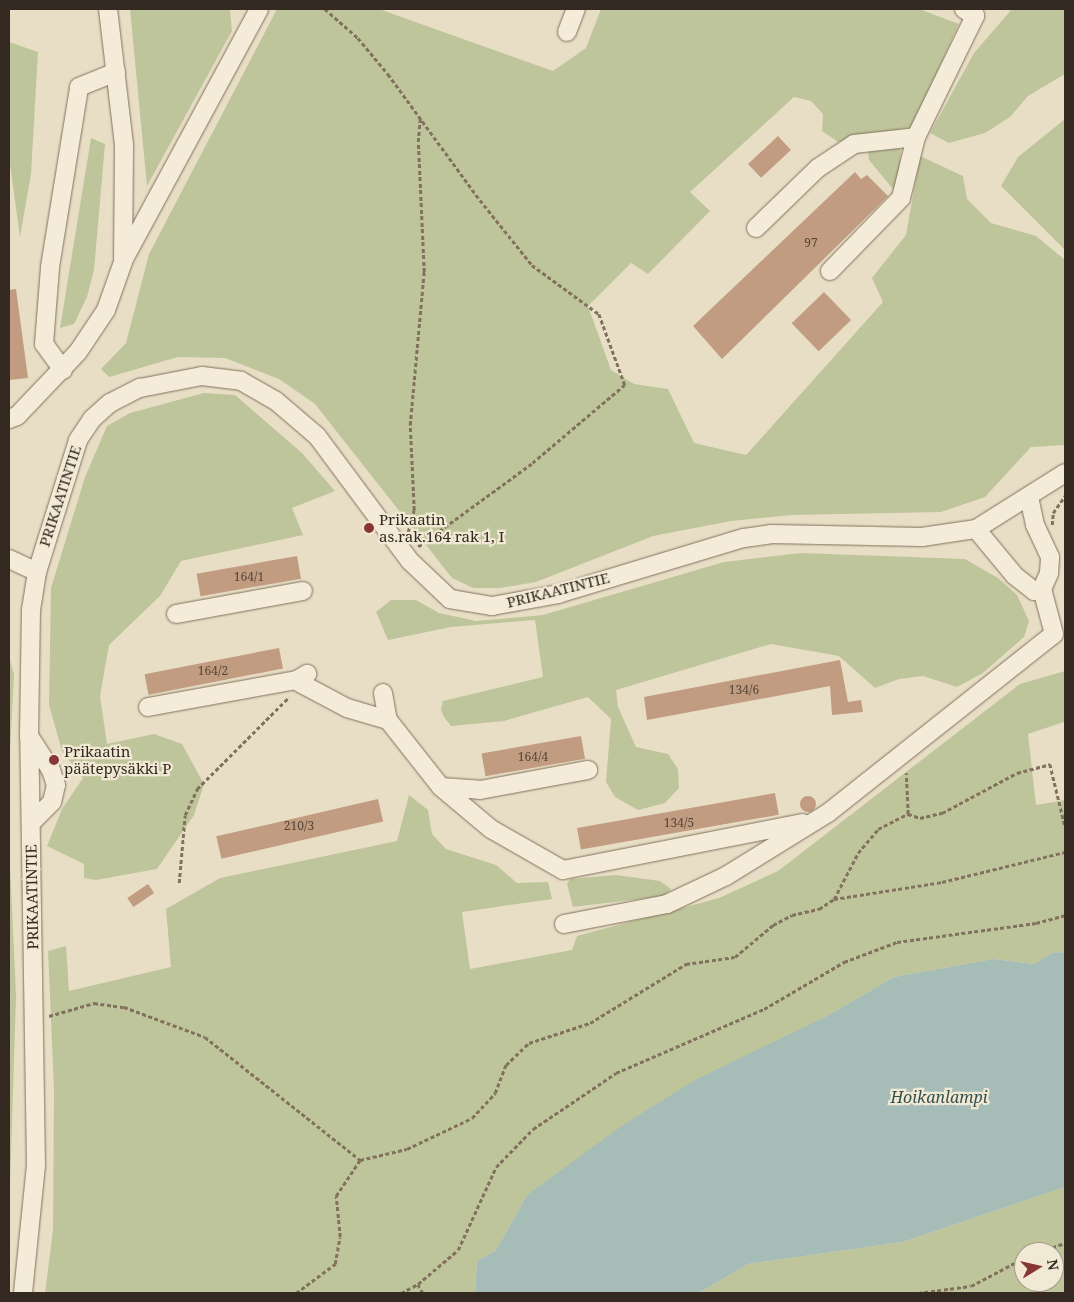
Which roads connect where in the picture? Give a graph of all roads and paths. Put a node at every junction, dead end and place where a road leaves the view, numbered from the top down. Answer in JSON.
{"nodes":[{"id":1,"x":108,"y":9,"type":"edge"},
{"id":2,"x":259,"y":9,"type":"edge"},
{"id":3,"x":324,"y":9,"type":"edge"},
{"id":4,"x":576,"y":9,"type":"edge"},
{"id":5,"x":974,"y":11,"type":"edge"},
{"id":6,"x":567,"y":32,"type":"dead end"},
{"id":7,"x":116,"y":72,"type":"junction"},
{"id":8,"x":420,"y":118,"type":"junction"},
{"id":9,"x":916,"y":137,"type":"junction"},
{"id":10,"x":756,"y":228,"type":"dead end"},
{"id":11,"x":123,"y":262,"type":"junction"},
{"id":12,"x":830,"y":271,"type":"dead end"},
{"id":13,"x":63,"y":370,"type":"junction"},
{"id":14,"x":9,"y":418,"type":"edge"},
{"id":15,"x":1065,"y":473,"type":"edge"},
{"id":16,"x":1029,"y":497,"type":"junction"},
{"id":17,"x":976,"y":529,"type":"junction"},
{"id":18,"x":406,"y":556,"type":"junction"},
{"id":19,"x":9,"y":559,"type":"edge"},
{"id":20,"x":37,"y":572,"type":"junction"},
{"id":21,"x":1042,"y":588,"type":"junction"},
{"id":22,"x":303,"y":591,"type":"dead end"},
{"id":23,"x":176,"y":614,"type":"dead end"},
{"id":24,"x":304,"y":678,"type":"junction"},
{"id":25,"x":383,"y":693,"type":"dead end"},
{"id":26,"x":148,"y":707,"type":"dead end"},
{"id":27,"x":388,"y":720,"type":"junction"},
{"id":28,"x":29,"y":736,"type":"junction"},
{"id":29,"x":903,"y":754,"type":"junction"},
{"id":30,"x":588,"y":770,"type":"dead end"},
{"id":31,"x":441,"y":787,"type":"junction"},
{"id":32,"x":908,"y":814,"type":"junction"},
{"id":33,"x":815,"y":820,"type":"junction"},
{"id":34,"x":31,"y":823,"type":"junction"},
{"id":35,"x":1065,"y":826,"type":"edge"},
{"id":36,"x":1065,"y":852,"type":"edge"},
{"id":37,"x":179,"y":884,"type":"dead end"},
{"id":38,"x":834,"y":899,"type":"junction"},
{"id":39,"x":1065,"y":915,"type":"edge"},
{"id":40,"x":564,"y":924,"type":"dead end"},
{"id":41,"x":34,"y":1021,"type":"junction"},
{"id":42,"x":360,"y":1160,"type":"junction"},
{"id":43,"x":1014,"y":1263,"type":"edge"},
{"id":44,"x":418,"y":1284,"type":"junction"},
{"id":45,"x":23,"y":1293,"type":"edge"},
{"id":46,"x":296,"y":1293,"type":"edge"},
{"id":47,"x":401,"y":1293,"type":"edge"},
{"id":48,"x":423,"y":1293,"type":"edge"},
{"id":49,"x":918,"y":1293,"type":"edge"}],
"edges":[{"from":1,"to":7,"type":"street"},
{"from":2,"to":11,"type":"street"},
{"from":3,"to":8,"type":"path"},
{"from":4,"to":6,"type":"street"},
{"from":5,"to":9,"type":"street"},
{"from":7,"to":11,"type":"street"},
{"from":7,"to":13,"type":"street"},
{"from":8,"to":18,"type":"path"},
{"from":8,"to":18,"type":"path"},
{"from":9,"to":10,"type":"street"},
{"from":9,"to":12,"type":"street"},
{"from":11,"to":13,"type":"street"},
{"from":13,"to":14,"type":"street"},
{"from":15,"to":16,"type":"street","name":"PRIKAATINTIE"},
{"from":16,"to":17,"type":"street","name":"PRIKAATINTIE"},
{"from":16,"to":21,"type":"street"},
{"from":17,"to":18,"type":"street","name":"PRIKAATINTIE"},
{"from":17,"to":21,"type":"street"},
{"from":18,"to":20,"type":"street","name":"PRIKAATINTIE"},
{"from":19,"to":20,"type":"street"},
{"from":20,"to":28,"type":"street","name":"PRIKAATINTIE"},
{"from":21,"to":29,"type":"street"},
{"from":22,"to":23,"type":"street"},
{"from":24,"to":26,"type":"street"},
{"from":24,"to":27,"type":"street"},
{"from":24,"to":37,"type":"path"},
{"from":25,"to":27,"type":"street"},
{"from":27,"to":31,"type":"street"},
{"from":28,"to":34,"type":"street","name":"PRIKAATINTIE"},
{"from":28,"to":34,"type":"street"},
{"from":29,"to":32,"type":"path"},
{"from":29,"to":33,"type":"street"},
{"from":30,"to":31,"type":"street"},
{"from":31,"to":33,"type":"street"},
{"from":32,"to":35,"type":"path"},
{"from":32,"to":38,"type":"path"},
{"from":33,"to":40,"type":"street"},
{"from":34,"to":41,"type":"street","name":"PRIKAATINTIE"},
{"from":36,"to":38,"type":"path"},
{"from":38,"to":42,"type":"path"},
{"from":39,"to":44,"type":"path"},
{"from":41,"to":42,"type":"path"},
{"from":41,"to":45,"type":"street","name":"PRIKAATINTIE"},
{"from":42,"to":46,"type":"path"},
{"from":43,"to":49,"type":"path"},
{"from":44,"to":47,"type":"path"},
{"from":44,"to":48,"type":"path"}]}
